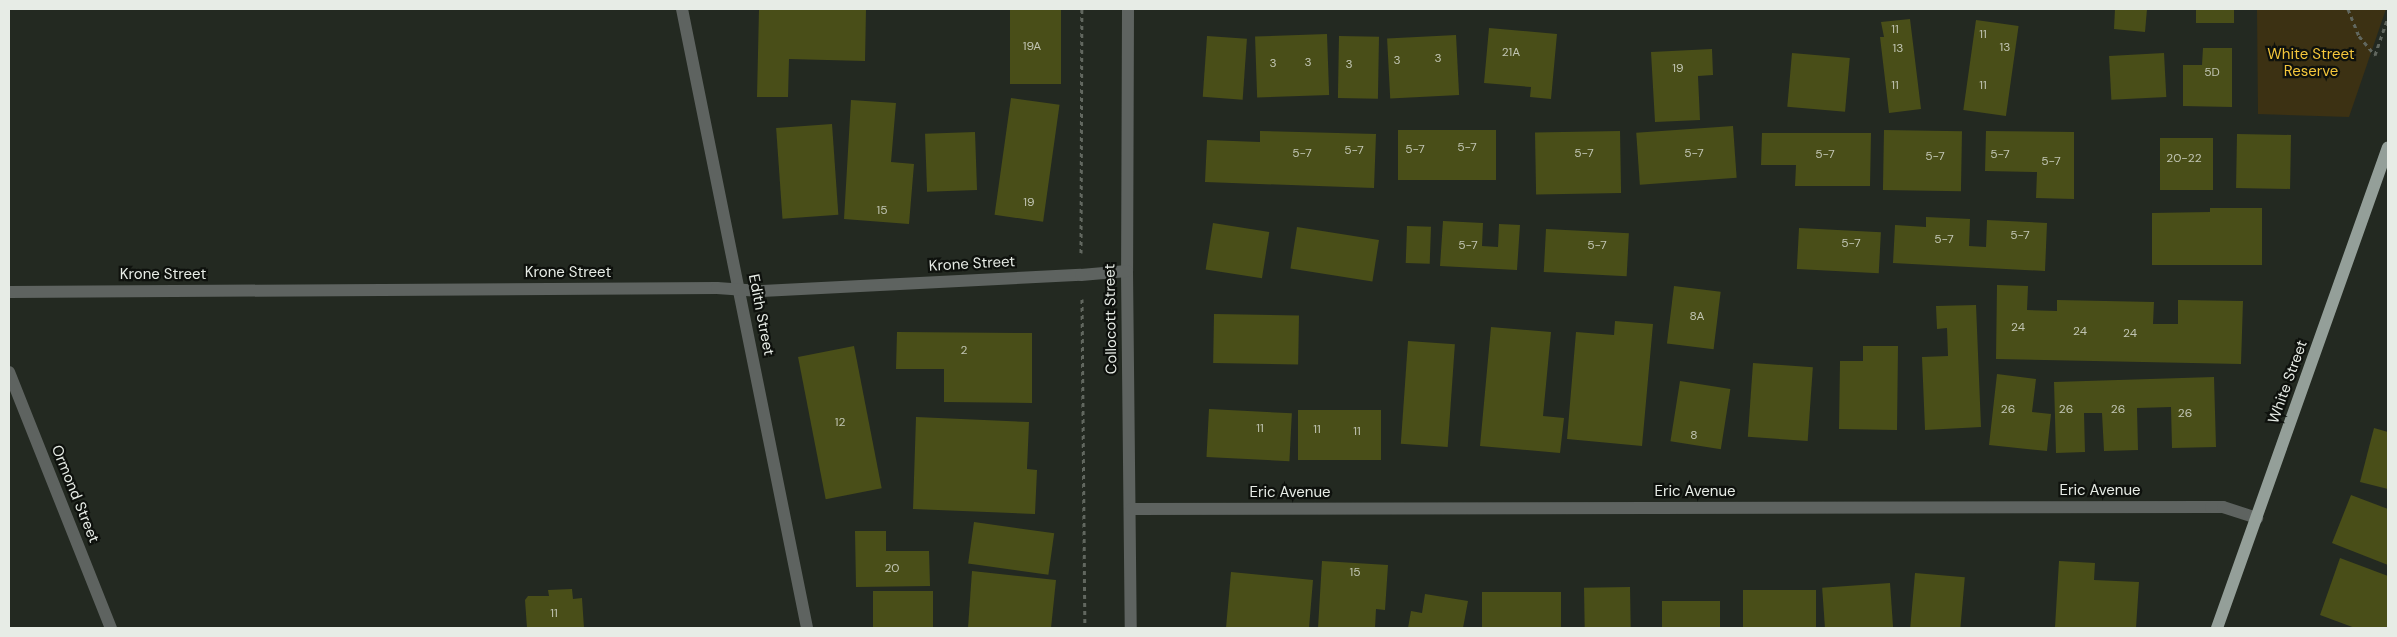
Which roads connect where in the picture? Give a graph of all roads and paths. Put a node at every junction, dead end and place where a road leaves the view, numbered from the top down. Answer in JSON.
{"nodes":[{"id":1,"x":682,"y":9,"type":"edge"},
{"id":2,"x":1082,"y":9,"type":"edge"},
{"id":3,"x":1128,"y":9,"type":"edge"},
{"id":4,"x":2348,"y":9,"type":"edge"},
{"id":5,"x":2388,"y":16,"type":"edge"},
{"id":6,"x":2388,"y":147,"type":"edge"},
{"id":7,"x":1127,"y":271,"type":"junction"},
{"id":8,"x":1081,"y":275,"type":"junction"},
{"id":9,"x":739,"y":289,"type":"junction"},
{"id":10,"x":9,"y":292,"type":"edge"},
{"id":11,"x":9,"y":372,"type":"edge"},
{"id":12,"x":1131,"y":509,"type":"junction"},
{"id":13,"x":2256,"y":518,"type":"junction"},
{"id":14,"x":111,"y":628,"type":"edge"},
{"id":15,"x":807,"y":628,"type":"edge"},
{"id":16,"x":1085,"y":628,"type":"edge"},
{"id":17,"x":1131,"y":628,"type":"edge"},
{"id":18,"x":2217,"y":628,"type":"edge"}],
"edges":[{"from":1,"to":9,"type":"street","name":"Edith Street"},
{"from":2,"to":8,"type":"path"},
{"from":3,"to":7,"type":"street","name":"Collocott Street"},
{"from":4,"to":5,"type":"path"},
{"from":6,"to":13,"type":"main road","name":"White Street"},
{"from":7,"to":8,"type":"street","name":"Krone Street"},
{"from":7,"to":12,"type":"street","name":"Collocott Street"},
{"from":8,"to":9,"type":"street","name":"Krone Street"},
{"from":8,"to":16,"type":"path"},
{"from":9,"to":10,"type":"street","name":"Krone Street"},
{"from":9,"to":15,"type":"street","name":"Edith Street"},
{"from":11,"to":14,"type":"street","name":"Ormond Street"},
{"from":12,"to":13,"type":"street","name":"Eric Avenue"},
{"from":12,"to":17,"type":"street","name":"Collocott Street"},
{"from":13,"to":18,"type":"main road","name":"White Street"}]}
